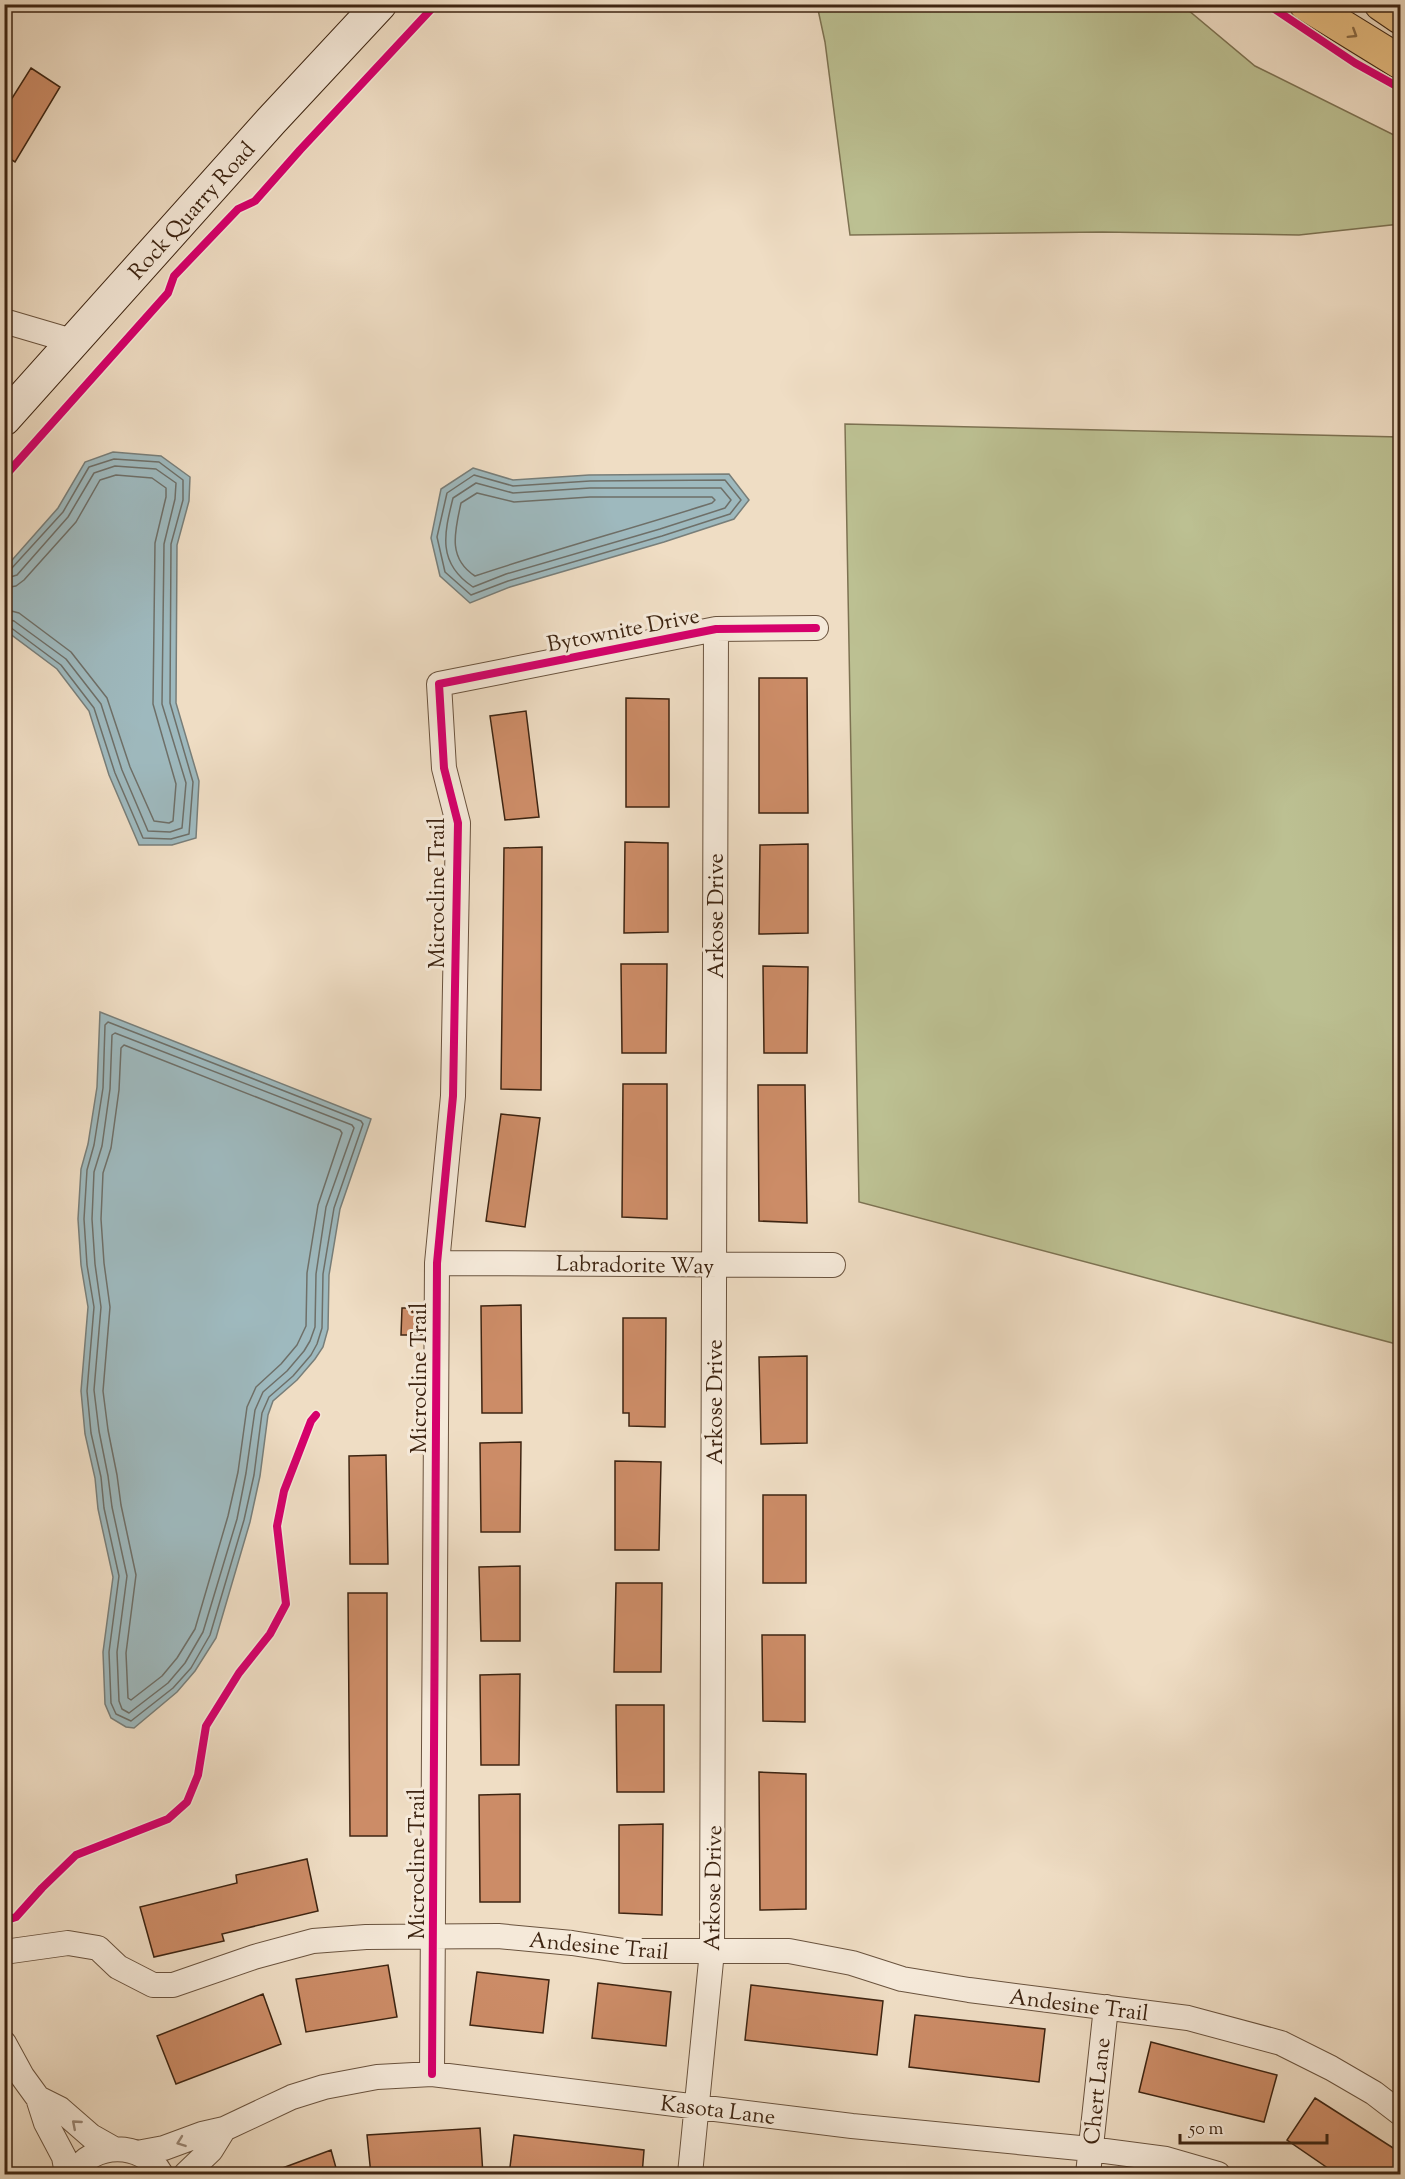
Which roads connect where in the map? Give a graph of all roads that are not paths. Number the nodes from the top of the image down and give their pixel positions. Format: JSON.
{"nodes":[{"id":1,"x":380,"y":4,"type":"edge"},
{"id":2,"x":1306,"y":4,"type":"edge"},
{"id":3,"x":1381,"y":4,"type":"edge"},
{"id":4,"x":1401,"y":16,"type":"edge"},
{"id":5,"x":1401,"y":62,"type":"edge"},
{"id":6,"x":4,"y":321,"type":"edge"},
{"id":7,"x":72,"y":341,"type":"junction"},
{"id":8,"x":4,"y":419,"type":"edge"},
{"id":9,"x":816,"y":628,"type":"dead end"},
{"id":10,"x":716,"y":629,"type":"junction"},
{"id":11,"x":439,"y":684,"type":"joint"},
{"id":12,"x":437,"y":1263,"type":"junction"},
{"id":13,"x":714,"y":1265,"type":"junction"},
{"id":14,"x":833,"y":1265,"type":"dead end"},
{"id":15,"x":434,"y":1936,"type":"junction"},
{"id":16,"x":712,"y":1951,"type":"junction"},
{"id":17,"x":4,"y":1952,"type":"edge"},
{"id":18,"x":1106,"y":2007,"type":"junction"},
{"id":19,"x":4,"y":2043,"type":"edge"},
{"id":20,"x":432,"y":2074,"type":"junction"},
{"id":21,"x":38,"y":2098,"type":"junction"},
{"id":22,"x":697,"y":2106,"type":"junction"},
{"id":23,"x":1401,"y":2113,"type":"edge"},
{"id":24,"x":224,"y":2129,"type":"junction"},
{"id":25,"x":1090,"y":2149,"type":"junction"},
{"id":26,"x":126,"y":2151,"type":"junction"},
{"id":27,"x":67,"y":2175,"type":"edge"},
{"id":28,"x":74,"y":2175,"type":"edge"},
{"id":29,"x":161,"y":2175,"type":"edge"},
{"id":30,"x":186,"y":2175,"type":"edge"},
{"id":31,"x":690,"y":2175,"type":"edge"},
{"id":32,"x":1088,"y":2175,"type":"edge"},
{"id":33,"x":1218,"y":2175,"type":"edge"}],
"edges":[{"from":1,"to":7,"type":"main road","name":"Rock Quarry Road"},
{"from":2,"to":5,"type":"main road","one_way":true},
{"from":3,"to":4,"type":"main road"},
{"from":6,"to":7,"type":"street"},
{"from":7,"to":8,"type":"main road","name":"Rock Quarry Road"},
{"from":9,"to":10,"type":"street","name":"Bytownite Drive"},
{"from":10,"to":11,"type":"street","name":"Bytownite Drive"},
{"from":10,"to":13,"type":"street","name":"Arkose Drive"},
{"from":11,"to":12,"type":"street","name":"Microcline Trail"},
{"from":12,"to":13,"type":"street","name":"Labradorite Way"},
{"from":12,"to":15,"type":"street","name":"Microcline Trail"},
{"from":13,"to":14,"type":"street","name":"Labradorite Way"},
{"from":13,"to":16,"type":"street","name":"Arkose Drive"},
{"from":15,"to":16,"type":"street","name":"Andesine Trail"},
{"from":15,"to":17,"type":"street","name":"Andesine Trail"},
{"from":15,"to":20,"type":"street","name":"Microcline Trail"},
{"from":16,"to":18,"type":"street","name":"Andesine Trail"},
{"from":16,"to":22,"type":"street","name":"Arkose Drive"},
{"from":18,"to":23,"type":"street","name":"Andesine Trail"},
{"from":18,"to":25,"type":"street","name":"Chert Lane"},
{"from":19,"to":21,"type":"street"},
{"from":20,"to":22,"type":"street","name":"Kasota Lane"},
{"from":20,"to":24,"type":"street","name":"Kasota Lane"},
{"from":26,"to":21,"type":"street","one_way":true},
{"from":21,"to":27,"type":"street"},
{"from":22,"to":25,"type":"street","name":"Kasota Lane"},
{"from":22,"to":31,"type":"street","name":"Arkose Drive"},
{"from":24,"to":26,"type":"street","name":"Kasota Lane","one_way":true},
{"from":24,"to":30,"type":"street"},
{"from":25,"to":32,"type":"street","name":"Chert Lane"},
{"from":25,"to":33,"type":"street","name":"Kasota Lane"},
{"from":26,"to":28,"type":"street","name":"Kasota Lane"},
{"from":26,"to":29,"type":"street"}]}
